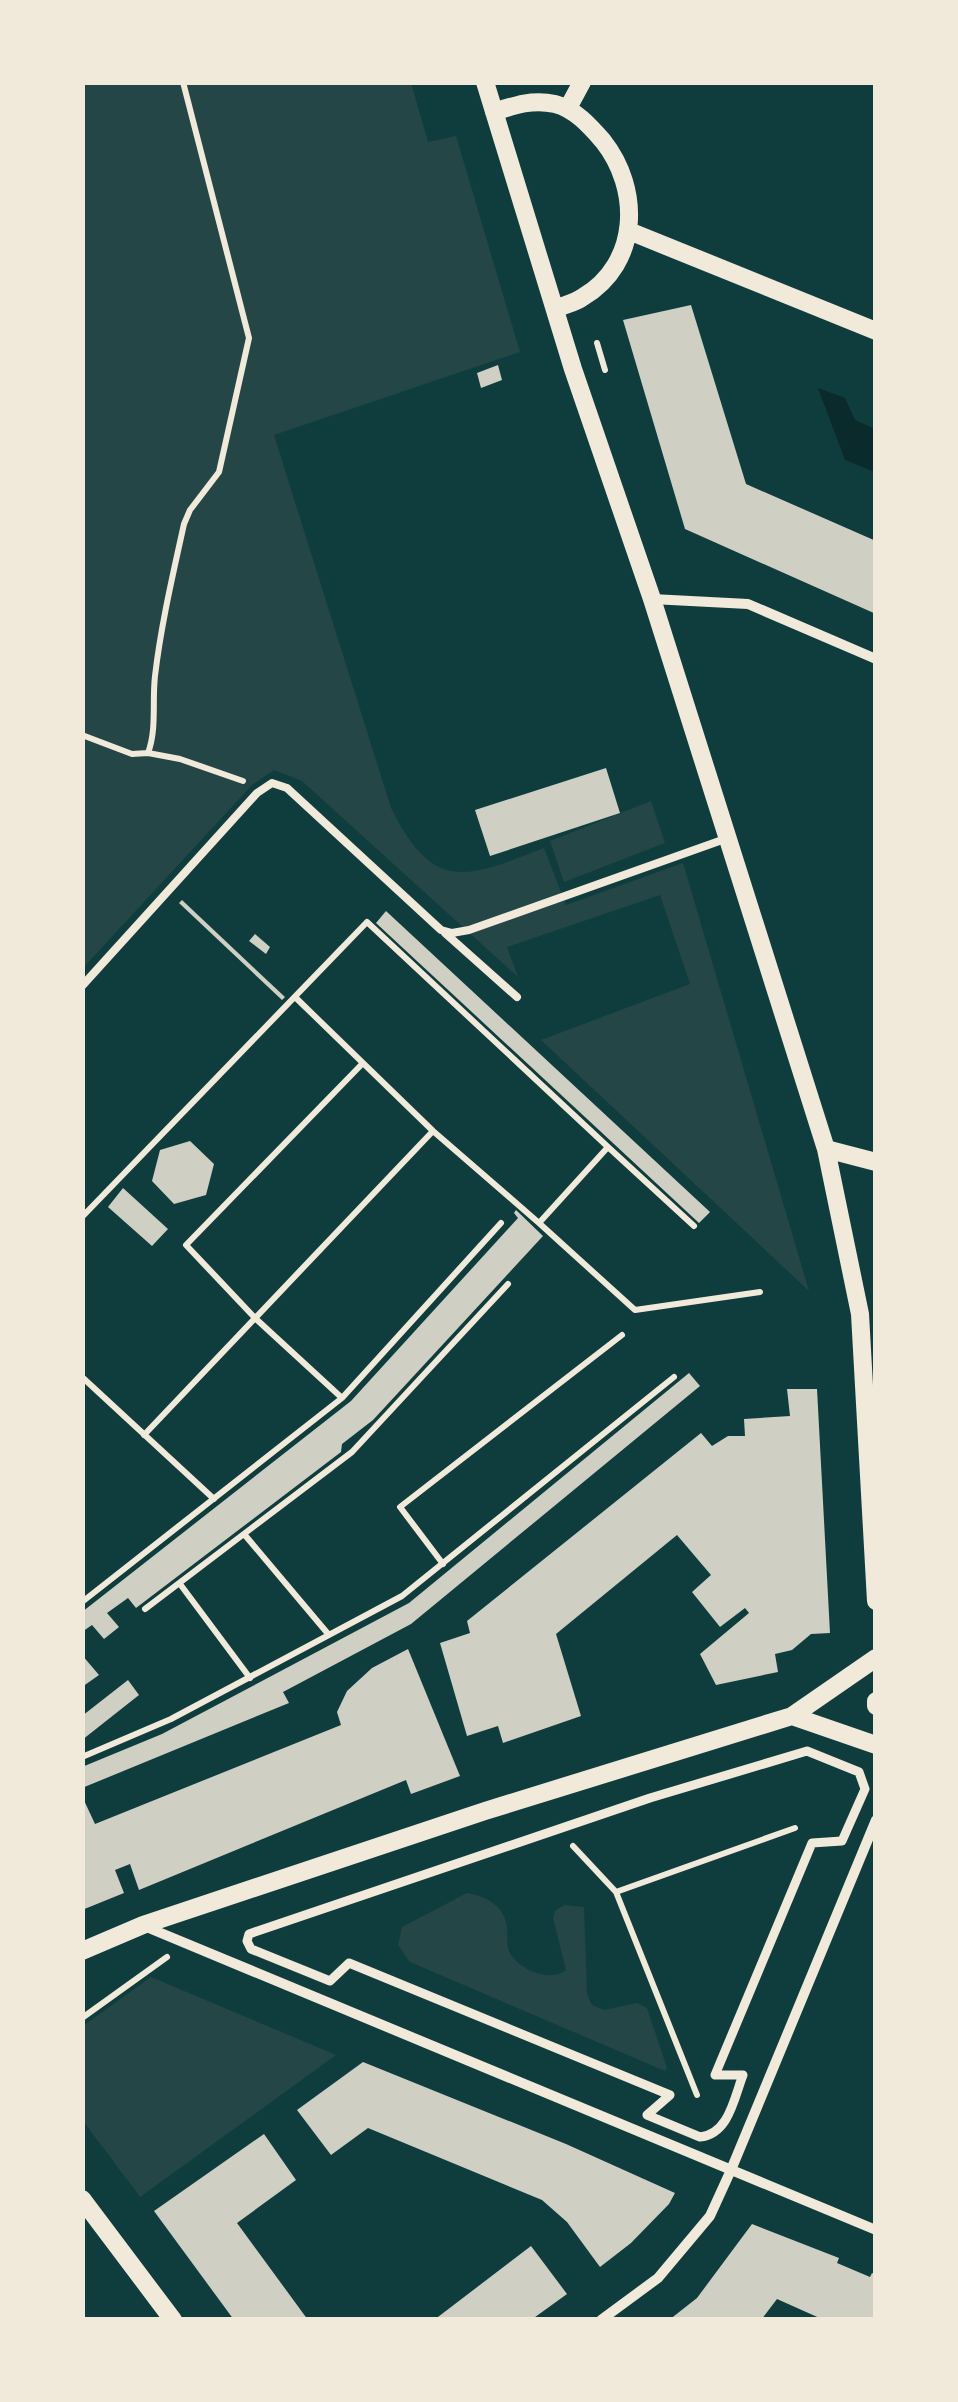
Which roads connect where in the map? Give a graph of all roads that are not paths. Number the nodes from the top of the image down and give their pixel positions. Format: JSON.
{"nodes":[{"id":1,"x":484,"y":82,"type":"edge"},
{"id":2,"x":582,"y":82,"type":"edge"},
{"id":3,"x":568,"y":108,"type":"junction"},
{"id":4,"x":494,"y":112,"type":"junction"},
{"id":5,"x":629,"y":231,"type":"junction"},
{"id":6,"x":554,"y":309,"type":"junction"},
{"id":7,"x":876,"y":331,"type":"edge"},
{"id":8,"x":652,"y":600,"type":"junction"},
{"id":9,"x":876,"y":659,"type":"edge"},
{"id":10,"x":726,"y":838,"type":"junction"},
{"id":11,"x":442,"y":930,"type":"junction"},
{"id":12,"x":82,"y":986,"type":"edge"},
{"id":13,"x":516,"y":997,"type":"dead end"},
{"id":14,"x":826,"y":1149,"type":"junction"},
{"id":15,"x":876,"y":1162,"type":"edge"},
{"id":16,"x":876,"y":1600,"type":"edge"},
{"id":17,"x":876,"y":1658,"type":"edge"},
{"id":18,"x":792,"y":1716,"type":"junction"},
{"id":19,"x":876,"y":1745,"type":"edge"},
{"id":20,"x":876,"y":1820,"type":"edge"},
{"id":21,"x":143,"y":1926,"type":"junction"},
{"id":22,"x":82,"y":1951,"type":"edge"},
{"id":23,"x":679,"y":2128,"type":"joint"},
{"id":24,"x":732,"y":2170,"type":"junction"},
{"id":25,"x":82,"y":2199,"type":"edge"},
{"id":26,"x":876,"y":2230,"type":"edge"},
{"id":27,"x":173,"y":2320,"type":"edge"},
{"id":28,"x":601,"y":2320,"type":"edge"}],
"edges":[{"from":1,"to":4,"type":"street"},
{"from":2,"to":3,"type":"street"},
{"from":3,"to":4,"type":"street"},
{"from":3,"to":5,"type":"street"},
{"from":4,"to":6,"type":"street"},
{"from":5,"to":6,"type":"street"},
{"from":5,"to":7,"type":"street"},
{"from":6,"to":8,"type":"street"},
{"from":8,"to":9,"type":"street"},
{"from":8,"to":10,"type":"street"},
{"from":10,"to":11,"type":"lane"},
{"from":10,"to":14,"type":"street"},
{"from":11,"to":12,"type":"lane"},
{"from":11,"to":13,"type":"lane"},
{"from":14,"to":15,"type":"street"},
{"from":14,"to":16,"type":"street"},
{"from":17,"to":18,"type":"street"},
{"from":18,"to":19,"type":"street"},
{"from":18,"to":21,"type":"street"},
{"from":20,"to":24,"type":"street"},
{"from":21,"to":22,"type":"street"},
{"from":21,"to":24,"type":"street"},
{"from":23,"to":23,"type":"street"},
{"from":24,"to":26,"type":"street"},
{"from":24,"to":28,"type":"street"},
{"from":25,"to":27,"type":"street"}]}
